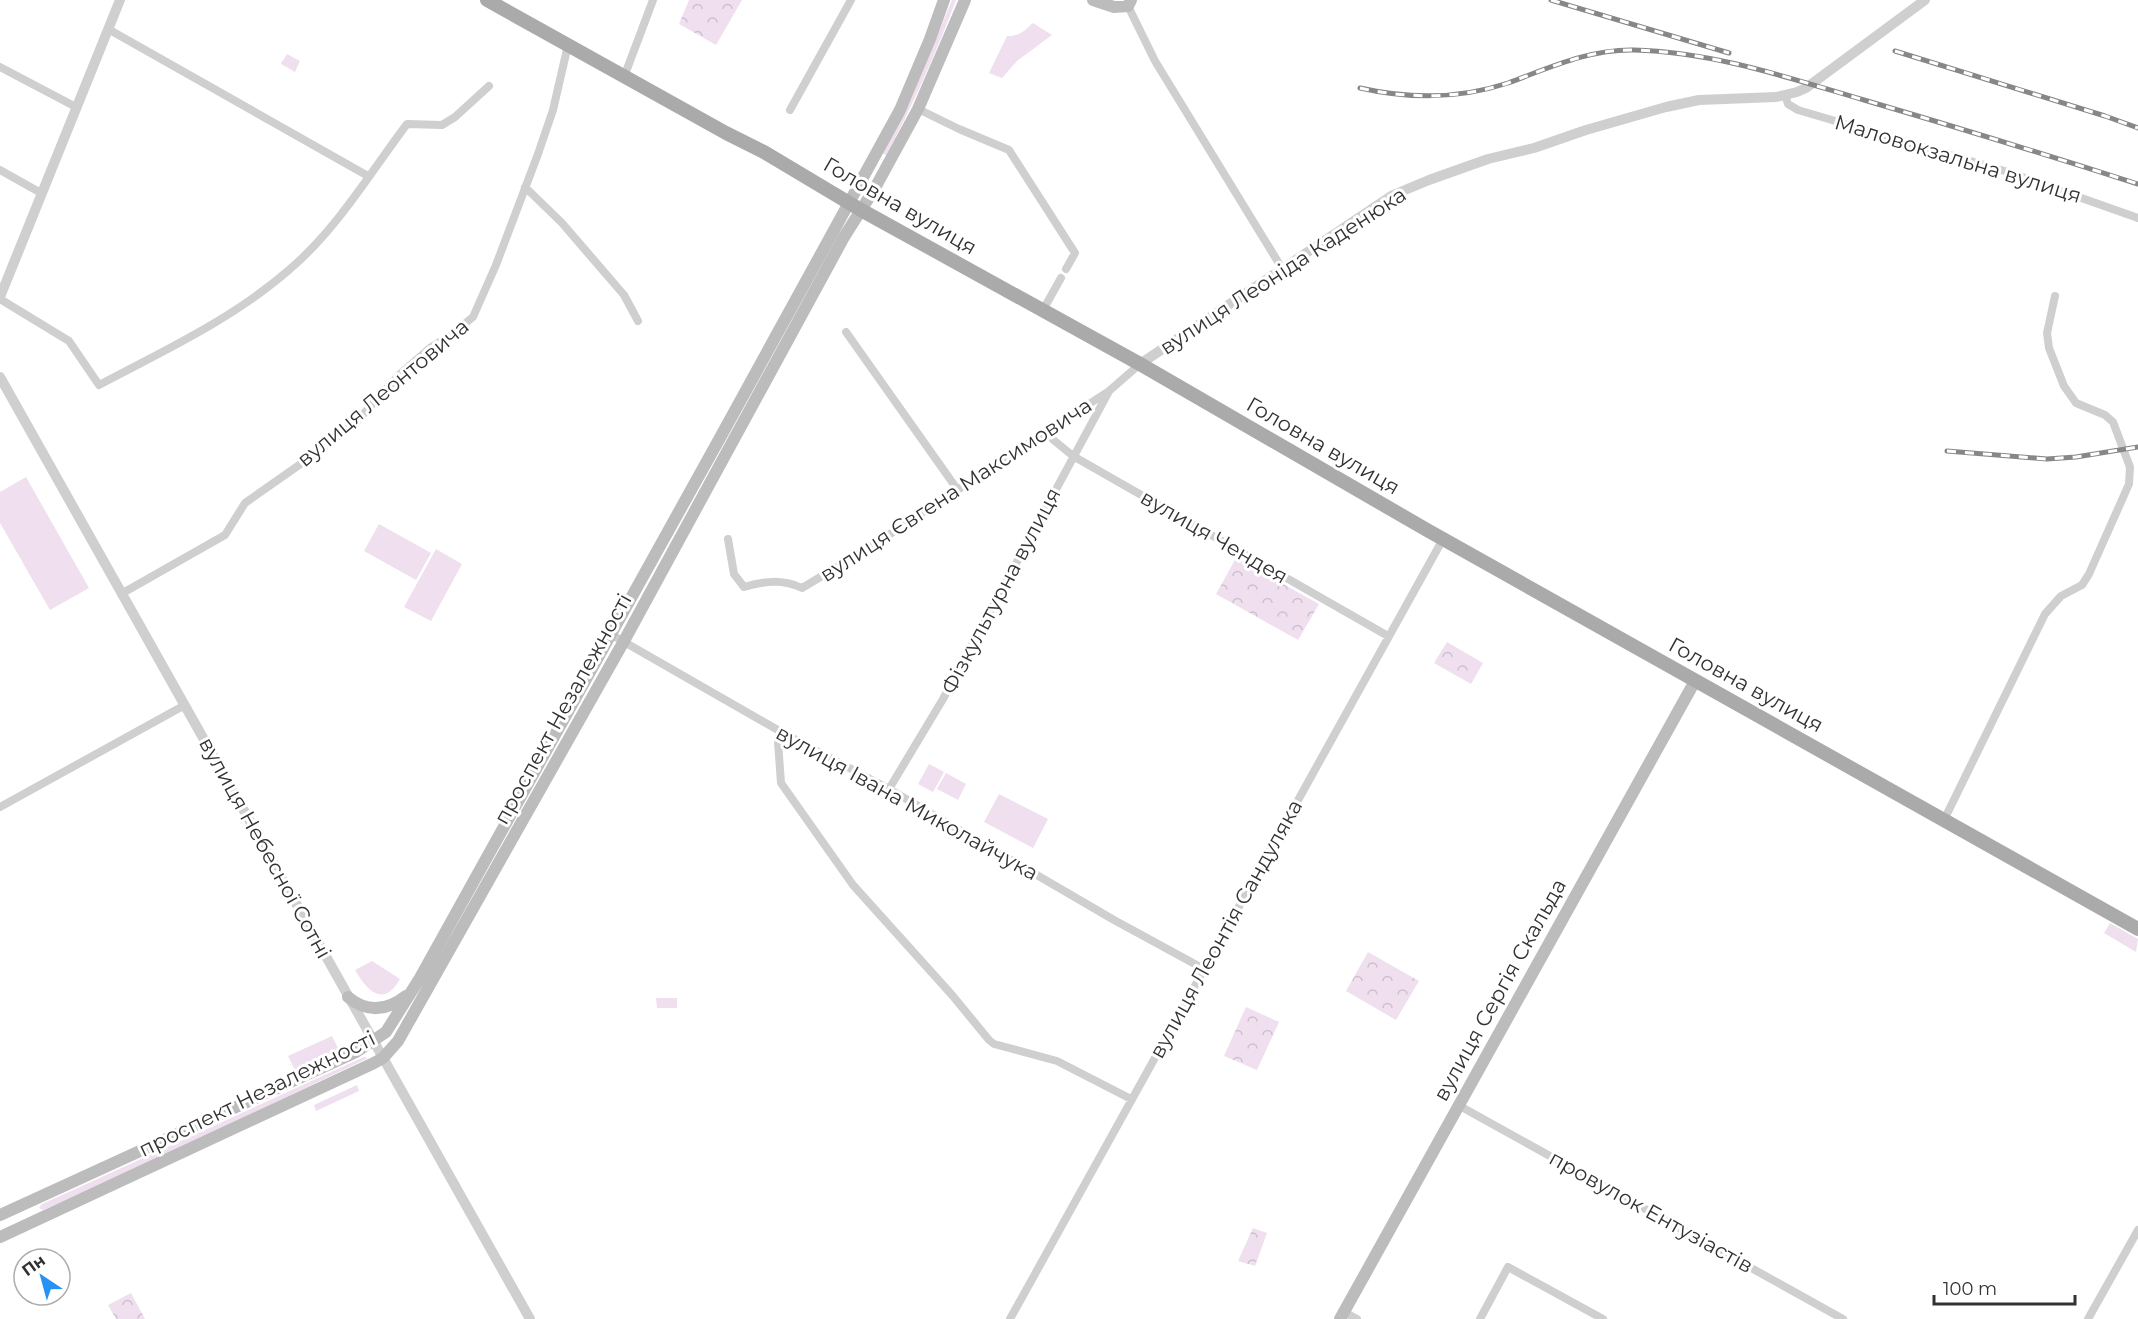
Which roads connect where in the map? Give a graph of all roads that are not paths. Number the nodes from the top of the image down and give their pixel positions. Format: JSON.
{"nodes":[{"id":1,"x":120,"y":0,"type":"edge"},
{"id":2,"x":487,"y":0,"type":"edge"},
{"id":3,"x":653,"y":0,"type":"edge"},
{"id":4,"x":851,"y":0,"type":"edge"},
{"id":5,"x":944,"y":0,"type":"edge"},
{"id":6,"x":964,"y":0,"type":"edge"},
{"id":7,"x":1094,"y":0,"type":"edge"},
{"id":8,"x":1924,"y":0,"type":"edge"},
{"id":9,"x":1130,"y":3,"type":"edge"},
{"id":10,"x":108,"y":29,"type":"junction"},
{"id":11,"x":568,"y":45,"type":"junction"},
{"id":12,"x":0,"y":67,"type":"edge"},
{"id":13,"x":624,"y":77,"type":"junction"},
{"id":14,"x":489,"y":86,"type":"dead end"},
{"id":15,"x":1785,"y":95,"type":"junction"},
{"id":16,"x":76,"y":107,"type":"junction"},
{"id":17,"x":918,"y":109,"type":"junction"},
{"id":18,"x":790,"y":110,"type":"dead end"},
{"id":19,"x":0,"y":170,"type":"edge"},
{"id":20,"x":368,"y":176,"type":"junction"},
{"id":21,"x":525,"y":187,"type":"junction"},
{"id":22,"x":41,"y":193,"type":"junction"},
{"id":23,"x":848,"y":203,"type":"junction"},
{"id":24,"x":861,"y":210,"type":"junction"},
{"id":25,"x":2138,"y":218,"type":"edge"},
{"id":26,"x":1066,"y":269,"type":"dead end"},
{"id":27,"x":1282,"y":270,"type":"junction"},
{"id":28,"x":1061,"y":278,"type":"dead end"},
{"id":29,"x":1,"y":292,"type":"edge"},
{"id":30,"x":2055,"y":296,"type":"dead end"},
{"id":31,"x":1043,"y":310,"type":"junction"},
{"id":32,"x":638,"y":321,"type":"dead end"},
{"id":33,"x":846,"y":332,"type":"dead end"},
{"id":34,"x":1140,"y":364,"type":"junction"},
{"id":35,"x":0,"y":376,"type":"edge"},
{"id":36,"x":1109,"y":391,"type":"junction"},
{"id":37,"x":1045,"y":432,"type":"junction"},
{"id":38,"x":1073,"y":456,"type":"junction"},
{"id":39,"x":957,"y":489,"type":"junction"},
{"id":40,"x":728,"y":539,"type":"dead end"},
{"id":41,"x":1443,"y":539,"type":"junction"},
{"id":42,"x":121,"y":594,"type":"junction"},
{"id":43,"x":612,"y":635,"type":"junction"},
{"id":44,"x":1388,"y":636,"type":"junction"},
{"id":45,"x":624,"y":641,"type":"junction"},
{"id":46,"x":1695,"y":681,"type":"junction"},
{"id":47,"x":185,"y":705,"type":"junction"},
{"id":48,"x":783,"y":733,"type":"junction"},
{"id":49,"x":888,"y":789,"type":"junction"},
{"id":50,"x":0,"y":807,"type":"edge"},
{"id":51,"x":1944,"y":820,"type":"junction"},
{"id":52,"x":2138,"y":929,"type":"edge"},
{"id":53,"x":1204,"y":969,"type":"junction"},
{"id":54,"x":414,"y":989,"type":"junction"},
{"id":55,"x":348,"y":997,"type":"junction"},
{"id":56,"x":373,"y":1041,"type":"junction"},
{"id":57,"x":383,"y":1058,"type":"junction"},
{"id":58,"x":1131,"y":1099,"type":"junction"},
{"id":59,"x":1458,"y":1105,"type":"junction"},
{"id":60,"x":0,"y":1215,"type":"edge"},
{"id":61,"x":2138,"y":1230,"type":"edge"},
{"id":62,"x":0,"y":1236,"type":"edge"},
{"id":63,"x":1342,"y":1315,"type":"edge"},
{"id":64,"x":530,"y":1319,"type":"edge"},
{"id":65,"x":1010,"y":1319,"type":"edge"},
{"id":66,"x":1358,"y":1319,"type":"edge"},
{"id":67,"x":1480,"y":1319,"type":"edge"},
{"id":68,"x":1602,"y":1319,"type":"edge"},
{"id":69,"x":1844,"y":1319,"type":"edge"},
{"id":70,"x":2088,"y":1319,"type":"edge"}],
"edges":[{"from":1,"to":10,"type":"street"},
{"from":2,"to":11,"type":"main road","name":"Головна вулиця"},
{"from":3,"to":13,"type":"street"},
{"from":4,"to":18,"type":"street"},
{"from":5,"to":23,"type":"main road","name":"проспект Незалежності"},
{"from":6,"to":17,"type":"main road","name":"проспект Незалежності"},
{"from":7,"to":9,"type":"main road"},
{"from":8,"to":15,"type":"street","name":"вулиця Леоніда Каденюка"},
{"from":9,"to":27,"type":"street"},
{"from":10,"to":16,"type":"street"},
{"from":10,"to":20,"type":"street"},
{"from":11,"to":13,"type":"main road","name":"Головна вулиця"},
{"from":11,"to":21,"type":"street","name":"вулиця Леонтовича"},
{"from":12,"to":16,"type":"street"},
{"from":13,"to":23,"type":"main road","name":"Головна вулиця"},
{"from":14,"to":20,"type":"street"},
{"from":15,"to":25,"type":"street","name":"Маловокзальна вулиця"},
{"from":15,"to":27,"type":"street","name":"вулиця Леоніда Каденюка"},
{"from":16,"to":22,"type":"street"},
{"from":17,"to":24,"type":"main road","name":"проспект Незалежності"},
{"from":17,"to":26,"type":"street"},
{"from":19,"to":22,"type":"street"},
{"from":20,"to":29,"type":"street"},
{"from":21,"to":32,"type":"street"},
{"from":21,"to":42,"type":"street","name":"вулиця Леонтовича"},
{"from":22,"to":29,"type":"street"},
{"from":23,"to":24,"type":"main road","name":"Головна вулиця"},
{"from":23,"to":43,"type":"main road","name":"проспект Незалежності"},
{"from":24,"to":31,"type":"main road","name":"Головна вулиця"},
{"from":24,"to":45,"type":"main road","name":"проспект Незалежності"},
{"from":27,"to":34,"type":"street","name":"вулиця Леоніда Каденюка"},
{"from":28,"to":31,"type":"street"},
{"from":30,"to":51,"type":"street"},
{"from":31,"to":34,"type":"main road","name":"Головна вулиця"},
{"from":33,"to":39,"type":"street"},
{"from":34,"to":36,"type":"street","name":"вулиця Євгена Максимовича"},
{"from":34,"to":41,"type":"main road","name":"Головна вулиця"},
{"from":35,"to":42,"type":"street","name":"вулиця Небесної Сотні"},
{"from":36,"to":37,"type":"street","name":"вулиця Євгена Максимовича"},
{"from":36,"to":38,"type":"street","name":"Фізкультурна вулиця"},
{"from":37,"to":38,"type":"street","name":"вулиця Чендея"},
{"from":37,"to":39,"type":"street","name":"вулиця Євгена Максимовича"},
{"from":38,"to":44,"type":"street","name":"вулиця Чендея"},
{"from":38,"to":49,"type":"street","name":"Фізкультурна вулиця"},
{"from":39,"to":40,"type":"street","name":"вулиця Євгена Максимовича"},
{"from":41,"to":44,"type":"street","name":"вулиця Леонтія Сандуляка"},
{"from":41,"to":46,"type":"main road","name":"Головна вулиця"},
{"from":42,"to":47,"type":"street","name":"вулиця Небесної Сотні"},
{"from":43,"to":45,"type":"street","name":"вулиця Івана Миколайчука"},
{"from":43,"to":54,"type":"main road","name":"проспект Незалежності"},
{"from":44,"to":53,"type":"street","name":"вулиця Леонтія Сандуляка"},
{"from":45,"to":48,"type":"street","name":"вулиця Івана Миколайчука"},
{"from":45,"to":57,"type":"main road","name":"проспект Незалежності"},
{"from":46,"to":51,"type":"main road","name":"Головна вулиця"},
{"from":46,"to":59,"type":"main road","name":"вулиця Сергія Скальда"},
{"from":47,"to":50,"type":"street"},
{"from":47,"to":55,"type":"street","name":"вулиця Небесної Сотні"},
{"from":48,"to":49,"type":"street","name":"вулиця Івана Миколайчука"},
{"from":48,"to":58,"type":"street"},
{"from":49,"to":53,"type":"street","name":"вулиця Івана Миколайчука"},
{"from":51,"to":52,"type":"main road","name":"Головна вулиця"},
{"from":53,"to":58,"type":"street","name":"вулиця Леонтія Сандуляка"},
{"from":54,"to":55,"type":"main road"},
{"from":54,"to":56,"type":"main road","name":"проспект Незалежності"},
{"from":55,"to":56,"type":"street","name":"вулиця Небесної Сотні"},
{"from":56,"to":57,"type":"street","name":"вулиця Небесної Сотні"},
{"from":56,"to":60,"type":"main road","name":"проспект Незалежності"},
{"from":57,"to":62,"type":"main road","name":"проспект Незалежності"},
{"from":57,"to":64,"type":"street","name":"вулиця Небесної Сотні"},
{"from":58,"to":65,"type":"street","name":"вулиця Леонтія Сандуляка"},
{"from":59,"to":63,"type":"main road","name":"вулиця Сергія Скальда"},
{"from":59,"to":69,"type":"street","name":"провулок Ентузіастів"},
{"from":61,"to":70,"type":"street"},
{"from":63,"to":66,"type":"street"},
{"from":67,"to":68,"type":"street"}]}
